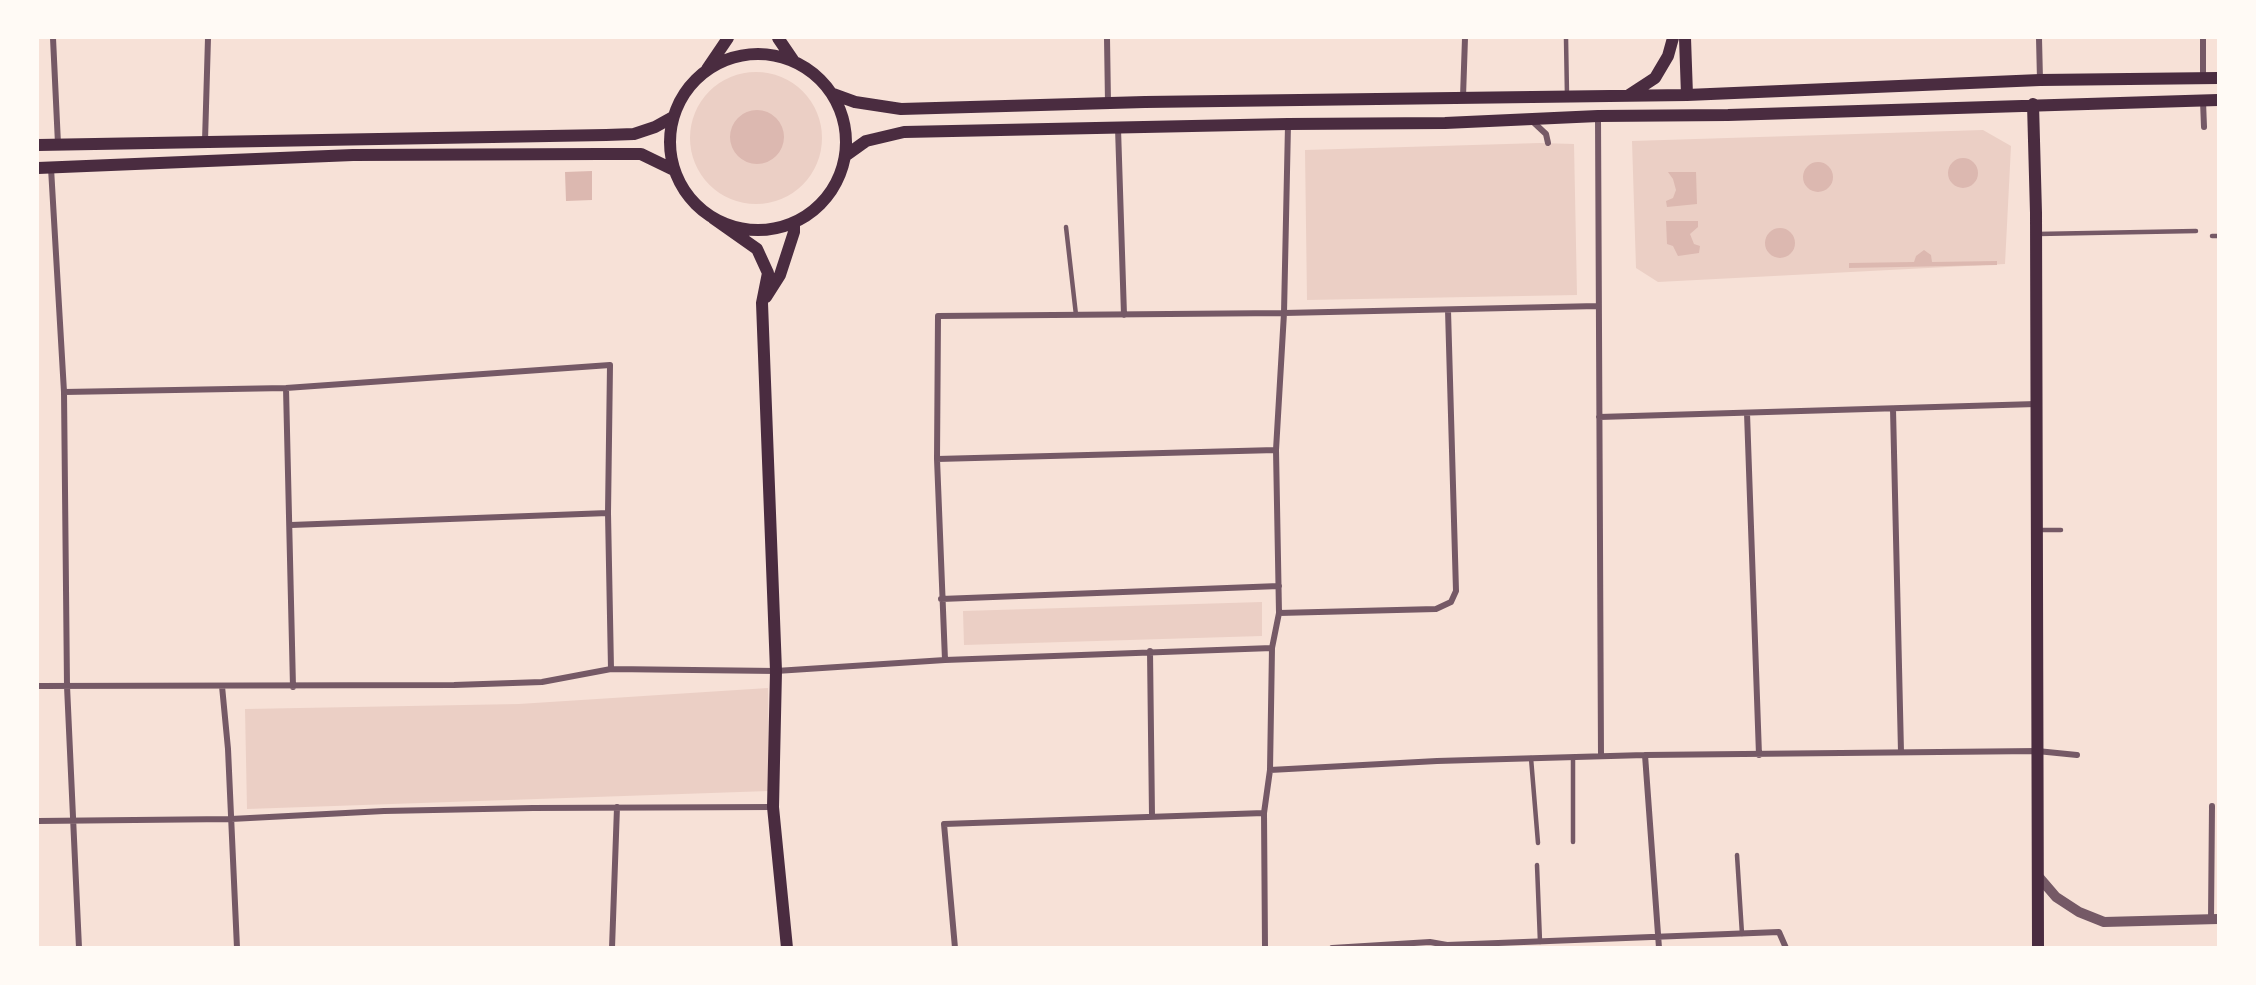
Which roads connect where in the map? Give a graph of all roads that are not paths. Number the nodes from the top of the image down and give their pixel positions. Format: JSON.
{"nodes":[{"id":1,"x":53,"y":38,"type":"edge"},
{"id":2,"x":208,"y":38,"type":"edge"},
{"id":3,"x":728,"y":38,"type":"edge"},
{"id":4,"x":778,"y":38,"type":"edge"},
{"id":5,"x":1107,"y":38,"type":"edge"},
{"id":6,"x":1465,"y":38,"type":"edge"},
{"id":7,"x":1566,"y":38,"type":"edge"},
{"id":8,"x":1673,"y":38,"type":"edge"},
{"id":9,"x":1685,"y":38,"type":"edge"},
{"id":10,"x":2039,"y":38,"type":"edge"},
{"id":11,"x":2203,"y":38,"type":"edge"},
{"id":12,"x":793,"y":60,"type":"junction"},
{"id":13,"x":706,"y":70,"type":"junction"},
{"id":14,"x":2203,"y":78,"type":"junction"},
{"id":15,"x":2218,"y":78,"type":"edge"},
{"id":16,"x":2040,"y":80,"type":"junction"},
{"id":17,"x":833,"y":94,"type":"junction"},
{"id":18,"x":1629,"y":95,"type":"junction"},
{"id":19,"x":1687,"y":95,"type":"junction"},
{"id":20,"x":1567,"y":96,"type":"junction"},
{"id":21,"x":1463,"y":97,"type":"junction"},
{"id":22,"x":2203,"y":100,"type":"junction"},
{"id":23,"x":2218,"y":100,"type":"edge"},
{"id":24,"x":1108,"y":102,"type":"junction"},
{"id":25,"x":2033,"y":104,"type":"junction"},
{"id":26,"x":1598,"y":116,"type":"junction"},
{"id":27,"x":673,"y":117,"type":"junction"},
{"id":28,"x":1530,"y":119,"type":"junction"},
{"id":29,"x":1288,"y":124,"type":"junction"},
{"id":30,"x":2204,"y":127,"type":"dead end"},
{"id":31,"x":1118,"y":128,"type":"junction"},
{"id":32,"x":205,"y":141,"type":"junction"},
{"id":33,"x":1548,"y":143,"type":"dead end"},
{"id":34,"x":58,"y":144,"type":"junction"},
{"id":35,"x":38,"y":145,"type":"edge"},
{"id":36,"x":845,"y":156,"type":"junction"},
{"id":37,"x":38,"y":168,"type":"edge"},
{"id":38,"x":51,"y":168,"type":"junction"},
{"id":39,"x":674,"y":170,"type":"junction"},
{"id":40,"x":713,"y":218,"type":"junction"},
{"id":41,"x":794,"y":223,"type":"junction"},
{"id":42,"x":1066,"y":227,"type":"dead end"},
{"id":43,"x":2196,"y":231,"type":"dead end"},
{"id":44,"x":2036,"y":234,"type":"junction"},
{"id":45,"x":2211,"y":236,"type":"dead end"},
{"id":46,"x":2218,"y":236,"type":"edge"},
{"id":47,"x":762,"y":303,"type":"junction"},
{"id":48,"x":1598,"y":306,"type":"junction"},
{"id":49,"x":1448,"y":310,"type":"junction"},
{"id":50,"x":1284,"y":313,"type":"junction"},
{"id":51,"x":1076,"y":315,"type":"junction"},
{"id":52,"x":1124,"y":315,"type":"junction"},
{"id":53,"x":286,"y":388,"type":"junction"},
{"id":54,"x":64,"y":392,"type":"junction"},
{"id":55,"x":2036,"y":404,"type":"junction"},
{"id":56,"x":1893,"y":409,"type":"junction"},
{"id":57,"x":1747,"y":413,"type":"junction"},
{"id":58,"x":1599,"y":417,"type":"junction"},
{"id":59,"x":1276,"y":450,"type":"junction"},
{"id":60,"x":937,"y":459,"type":"junction"},
{"id":61,"x":608,"y":513,"type":"junction"},
{"id":62,"x":291,"y":525,"type":"junction"},
{"id":63,"x":2036,"y":530,"type":"junction"},
{"id":64,"x":2061,"y":530,"type":"dead end"},
{"id":65,"x":1279,"y":586,"type":"junction"},
{"id":66,"x":941,"y":599,"type":"junction"},
{"id":67,"x":1279,"y":613,"type":"junction"},
{"id":68,"x":1272,"y":648,"type":"junction"},
{"id":69,"x":1150,"y":651,"type":"junction"},
{"id":70,"x":945,"y":660,"type":"junction"},
{"id":71,"x":611,"y":669,"type":"junction"},
{"id":72,"x":776,"y":671,"type":"junction"},
{"id":73,"x":38,"y":686,"type":"edge"},
{"id":74,"x":67,"y":686,"type":"junction"},
{"id":75,"x":222,"y":686,"type":"junction"},
{"id":76,"x":293,"y":687,"type":"junction"},
{"id":77,"x":2037,"y":751,"type":"junction"},
{"id":78,"x":1901,"y":752,"type":"junction"},
{"id":79,"x":1759,"y":754,"type":"junction"},
{"id":80,"x":1645,"y":755,"type":"junction"},
{"id":81,"x":2077,"y":755,"type":"dead end"},
{"id":82,"x":1601,"y":756,"type":"junction"},
{"id":83,"x":1574,"y":757,"type":"junction"},
{"id":84,"x":1531,"y":758,"type":"junction"},
{"id":85,"x":1270,"y":770,"type":"junction"},
{"id":86,"x":2212,"y":806,"type":"dead end"},
{"id":87,"x":617,"y":807,"type":"junction"},
{"id":88,"x":773,"y":807,"type":"junction"},
{"id":89,"x":1264,"y":813,"type":"junction"},
{"id":90,"x":1152,"y":816,"type":"junction"},
{"id":91,"x":231,"y":819,"type":"junction"},
{"id":92,"x":38,"y":821,"type":"edge"},
{"id":93,"x":74,"y":822,"type":"junction"},
{"id":94,"x":1573,"y":842,"type":"dead end"},
{"id":95,"x":1538,"y":843,"type":"dead end"},
{"id":96,"x":1737,"y":855,"type":"dead end"},
{"id":97,"x":1538,"y":865,"type":"dead end"},
{"id":98,"x":2038,"y":876,"type":"junction"},
{"id":99,"x":2215,"y":919,"type":"edge"},
{"id":100,"x":1742,"y":934,"type":"junction"},
{"id":101,"x":1659,"y":937,"type":"junction"},
{"id":102,"x":1540,"y":942,"type":"junction"},
{"id":103,"x":1447,"y":946,"type":"edge"},
{"id":104,"x":79,"y":948,"type":"edge"},
{"id":105,"x":237,"y":948,"type":"edge"},
{"id":106,"x":612,"y":948,"type":"edge"},
{"id":107,"x":787,"y":948,"type":"edge"},
{"id":108,"x":955,"y":948,"type":"edge"},
{"id":109,"x":1265,"y":948,"type":"edge"},
{"id":110,"x":1332,"y":948,"type":"edge"},
{"id":111,"x":1659,"y":948,"type":"edge"},
{"id":112,"x":1786,"y":948,"type":"edge"},
{"id":113,"x":2038,"y":948,"type":"edge"}],
"edges":[{"from":1,"to":34,"type":"street"},
{"from":2,"to":32,"type":"street"},
{"from":3,"to":13,"type":"main road"},
{"from":4,"to":12,"type":"main road"},
{"from":5,"to":24,"type":"street"},
{"from":6,"to":21,"type":"street"},
{"from":7,"to":20,"type":"lane"},
{"from":8,"to":18,"type":"main road"},
{"from":9,"to":19,"type":"main road"},
{"from":10,"to":16,"type":"street"},
{"from":11,"to":14,"type":"street"},
{"from":12,"to":13,"type":"main road"},
{"from":12,"to":17,"type":"main road"},
{"from":13,"to":27,"type":"main road"},
{"from":14,"to":15,"type":"main road"},
{"from":14,"to":16,"type":"main road"},
{"from":16,"to":19,"type":"main road"},
{"from":17,"to":24,"type":"main road"},
{"from":17,"to":36,"type":"main road"},
{"from":18,"to":19,"type":"main road"},
{"from":18,"to":20,"type":"main road"},
{"from":20,"to":21,"type":"main road"},
{"from":21,"to":24,"type":"main road"},
{"from":22,"to":23,"type":"main road"},
{"from":22,"to":25,"type":"main road"},
{"from":22,"to":30,"type":"street"},
{"from":25,"to":26,"type":"main road"},
{"from":25,"to":44,"type":"main road"},
{"from":26,"to":28,"type":"main road"},
{"from":26,"to":48,"type":"street"},
{"from":27,"to":32,"type":"main road"},
{"from":27,"to":39,"type":"main road"},
{"from":28,"to":29,"type":"main road"},
{"from":28,"to":33,"type":"street"},
{"from":29,"to":31,"type":"main road"},
{"from":29,"to":50,"type":"street"},
{"from":31,"to":36,"type":"main road"},
{"from":31,"to":52,"type":"street"},
{"from":32,"to":34,"type":"main road"},
{"from":34,"to":35,"type":"main road"},
{"from":36,"to":41,"type":"main road"},
{"from":37,"to":38,"type":"main road"},
{"from":38,"to":39,"type":"main road"},
{"from":38,"to":54,"type":"street"},
{"from":39,"to":40,"type":"main road"},
{"from":40,"to":41,"type":"main road"},
{"from":40,"to":47,"type":"main road"},
{"from":41,"to":47,"type":"main road"},
{"from":42,"to":51,"type":"lane"},
{"from":43,"to":44,"type":"lane"},
{"from":44,"to":55,"type":"main road"},
{"from":45,"to":46,"type":"lane"},
{"from":47,"to":72,"type":"main road"},
{"from":48,"to":49,"type":"street"},
{"from":48,"to":58,"type":"street"},
{"from":49,"to":50,"type":"street"},
{"from":49,"to":67,"type":"street"},
{"from":50,"to":52,"type":"street"},
{"from":50,"to":59,"type":"street"},
{"from":51,"to":52,"type":"street"},
{"from":51,"to":60,"type":"street"},
{"from":53,"to":54,"type":"street"},
{"from":53,"to":61,"type":"street"},
{"from":53,"to":62,"type":"street"},
{"from":54,"to":74,"type":"street"},
{"from":55,"to":56,"type":"street"},
{"from":55,"to":63,"type":"main road"},
{"from":56,"to":57,"type":"street"},
{"from":56,"to":78,"type":"street"},
{"from":57,"to":58,"type":"street"},
{"from":57,"to":79,"type":"street"},
{"from":58,"to":82,"type":"street"},
{"from":59,"to":60,"type":"street"},
{"from":59,"to":65,"type":"street"},
{"from":60,"to":66,"type":"street"},
{"from":61,"to":62,"type":"street"},
{"from":61,"to":71,"type":"street"},
{"from":62,"to":76,"type":"street"},
{"from":63,"to":64,"type":"lane"},
{"from":63,"to":77,"type":"main road"},
{"from":65,"to":66,"type":"street"},
{"from":65,"to":67,"type":"street"},
{"from":66,"to":70,"type":"street"},
{"from":67,"to":68,"type":"street"},
{"from":68,"to":69,"type":"street"},
{"from":68,"to":85,"type":"street"},
{"from":69,"to":70,"type":"street"},
{"from":69,"to":90,"type":"street"},
{"from":70,"to":72,"type":"street"},
{"from":71,"to":72,"type":"street"},
{"from":71,"to":76,"type":"street"},
{"from":72,"to":88,"type":"main road"},
{"from":73,"to":74,"type":"street"},
{"from":74,"to":75,"type":"street"},
{"from":74,"to":93,"type":"street"},
{"from":75,"to":76,"type":"street"},
{"from":75,"to":91,"type":"street"},
{"from":77,"to":78,"type":"street"},
{"from":77,"to":81,"type":"street"},
{"from":77,"to":98,"type":"main road"},
{"from":78,"to":79,"type":"street"},
{"from":79,"to":80,"type":"street"},
{"from":80,"to":82,"type":"street"},
{"from":80,"to":101,"type":"street"},
{"from":82,"to":83,"type":"street"},
{"from":83,"to":84,"type":"street"},
{"from":83,"to":94,"type":"lane"},
{"from":84,"to":85,"type":"street"},
{"from":84,"to":95,"type":"lane"},
{"from":85,"to":89,"type":"street"},
{"from":86,"to":99,"type":"street"},
{"from":87,"to":88,"type":"street"},
{"from":87,"to":91,"type":"street"},
{"from":87,"to":106,"type":"street"},
{"from":88,"to":107,"type":"main road"},
{"from":89,"to":90,"type":"street"},
{"from":89,"to":109,"type":"street"},
{"from":90,"to":108,"type":"street"},
{"from":91,"to":93,"type":"street"},
{"from":91,"to":105,"type":"street"},
{"from":92,"to":93,"type":"street"},
{"from":93,"to":104,"type":"street"},
{"from":96,"to":100,"type":"lane"},
{"from":97,"to":102,"type":"lane"},
{"from":98,"to":99,"type":"street"},
{"from":98,"to":113,"type":"main road"},
{"from":100,"to":101,"type":"street"},
{"from":100,"to":112,"type":"street"},
{"from":101,"to":102,"type":"street"},
{"from":101,"to":111,"type":"street"},
{"from":102,"to":103,"type":"street"},
{"from":103,"to":110,"type":"street"}]}
